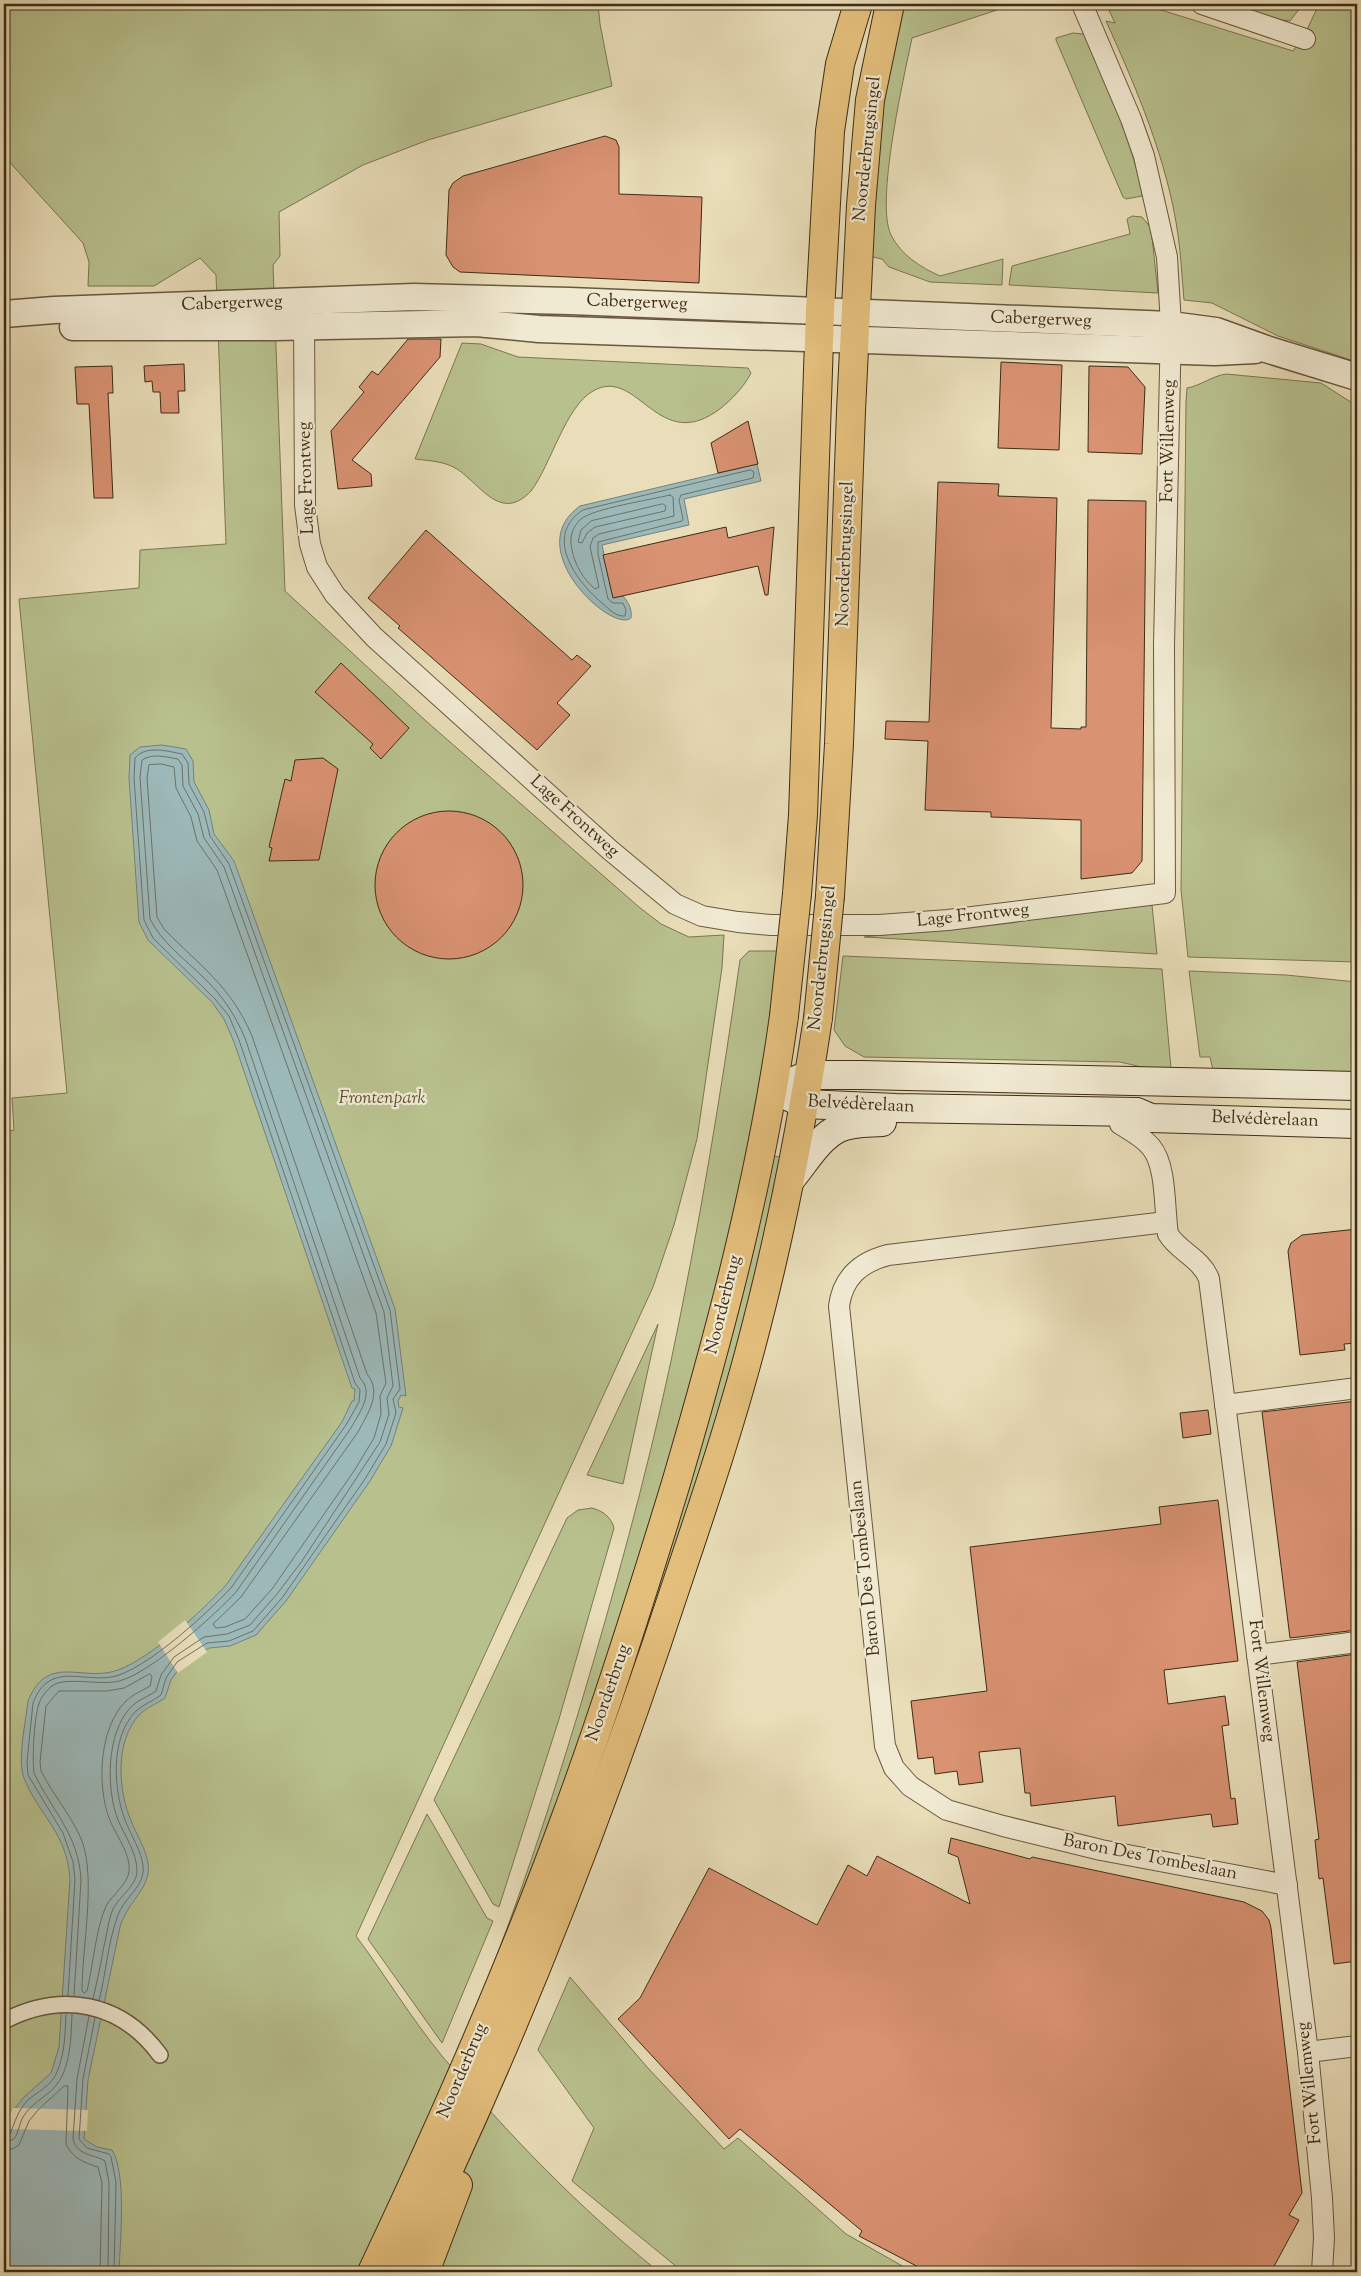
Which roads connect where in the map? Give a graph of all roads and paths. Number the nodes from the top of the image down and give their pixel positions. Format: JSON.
{"nodes":[{"id":1,"x":858,"y":4,"type":"edge"},
{"id":2,"x":890,"y":4,"type":"edge"},
{"id":3,"x":1082,"y":4,"type":"edge"},
{"id":4,"x":1202,"y":4,"type":"edge"},
{"id":5,"x":1305,"y":40,"type":"dead end"},
{"id":6,"x":820,"y":311,"type":"junction"},
{"id":7,"x":856,"y":312,"type":"junction"},
{"id":8,"x":304,"y":313,"type":"junction"},
{"id":9,"x":4,"y":314,"type":"edge"},
{"id":10,"x":217,"y":315,"type":"junction"},
{"id":11,"x":1171,"y":325,"type":"junction"},
{"id":12,"x":4,"y":332,"type":"edge"},
{"id":13,"x":819,"y":339,"type":"junction"},
{"id":14,"x":855,"y":340,"type":"junction"},
{"id":15,"x":1266,"y":349,"type":"junction"},
{"id":16,"x":1171,"y":350,"type":"junction"},
{"id":17,"x":1357,"y":377,"type":"edge"},
{"id":18,"x":1165,"y":893,"type":"joint"},
{"id":19,"x":809,"y":1075,"type":"junction"},
{"id":20,"x":1357,"y":1086,"type":"edge"},
{"id":21,"x":773,"y":1089,"type":"junction"},
{"id":22,"x":804,"y":1104,"type":"junction"},
{"id":23,"x":1151,"y":1118,"type":"junction"},
{"id":24,"x":1120,"y":1124,"type":"junction"},
{"id":25,"x":1357,"y":1124,"type":"edge"},
{"id":26,"x":790,"y":1180,"type":"junction"},
{"id":27,"x":1166,"y":1222,"type":"junction"},
{"id":28,"x":1357,"y":1388,"type":"edge"},
{"id":29,"x":1225,"y":1405,"type":"junction"},
{"id":30,"x":1357,"y":1642,"type":"edge"},
{"id":31,"x":1257,"y":1655,"type":"junction"},
{"id":32,"x":1287,"y":1885,"type":"junction"},
{"id":33,"x":4,"y":2020,"type":"edge"},
{"id":34,"x":1357,"y":2046,"type":"edge"},
{"id":35,"x":1308,"y":2052,"type":"junction"},
{"id":36,"x":160,"y":2055,"type":"dead end"},
{"id":37,"x":473,"y":2120,"type":"junction"},
{"id":38,"x":372,"y":2272,"type":"edge"},
{"id":39,"x":400,"y":2272,"type":"edge"},
{"id":40,"x":425,"y":2272,"type":"edge"},
{"id":41,"x":1322,"y":2272,"type":"edge"}],
"edges":[{"from":1,"to":6,"type":"main road","name":"Noorderbrugsingel"},
{"from":2,"to":7,"type":"main road","name":"Noorderbrugsingel"},
{"from":3,"to":11,"type":"street","name":"Fort Willemweg"},
{"from":4,"to":5,"type":"street"},
{"from":6,"to":7,"type":"street","name":"Cabergerweg"},
{"from":6,"to":8,"type":"street","name":"Cabergerweg"},
{"from":6,"to":13,"type":"main road","name":"Noorderbrugsingel"},
{"from":7,"to":11,"type":"street","name":"Cabergerweg"},
{"from":7,"to":14,"type":"main road","name":"Noorderbrugsingel"},
{"from":8,"to":10,"type":"street","name":"Cabergerweg"},
{"from":8,"to":13,"type":"street","name":"Cabergerweg"},
{"from":8,"to":18,"type":"street","name":"Lage Frontweg"},
{"from":9,"to":10,"type":"street","name":"Cabergerweg"},
{"from":10,"to":12,"type":"street","name":"Cabergerweg"},
{"from":11,"to":15,"type":"street","name":"Cabergerweg"},
{"from":11,"to":16,"type":"street","name":"Fort Willemweg"},
{"from":13,"to":14,"type":"street","name":"Cabergerweg"},
{"from":13,"to":21,"type":"main road","name":"Noorderbrugsingel","bridge":true},
{"from":14,"to":16,"type":"street","name":"Cabergerweg"},
{"from":14,"to":19,"type":"main road","name":"Noorderbrugsingel","bridge":true},
{"from":15,"to":16,"type":"street","name":"Cabergerweg"},
{"from":15,"to":17,"type":"street","name":"Cabergerweg"},
{"from":16,"to":18,"type":"street","name":"Fort Willemweg"},
{"from":19,"to":20,"type":"main road","name":"Belvédèrelaan"},
{"from":19,"to":21,"type":"main road","name":"Belvédèrelaan"},
{"from":19,"to":22,"type":"main road","name":"Noorderbrugsingel"},
{"from":21,"to":22,"type":"main road","name":"Belvédèrelaan"},
{"from":21,"to":38,"type":"main road","name":"Noorderbrug"},
{"from":22,"to":23,"type":"main road","name":"Belvédèrelaan"},
{"from":22,"to":26,"type":"main road","name":"Noorderbrug"},
{"from":23,"to":24,"type":"main road"},
{"from":23,"to":25,"type":"main road","name":"Belvédèrelaan"},
{"from":24,"to":26,"type":"main road"},
{"from":24,"to":27,"type":"street","name":"Fort Willemweg"},
{"from":26,"to":37,"type":"main road","name":"Noorderbrug"},
{"from":27,"to":29,"type":"street","name":"Fort Willemweg"},
{"from":27,"to":32,"type":"street","name":"Baron Des Tombeslaan"},
{"from":28,"to":29,"type":"street"},
{"from":29,"to":31,"type":"street","name":"Fort Willemweg"},
{"from":30,"to":31,"type":"street"},
{"from":31,"to":32,"type":"street","name":"Fort Willemweg"},
{"from":32,"to":35,"type":"street","name":"Fort Willemweg"},
{"from":33,"to":36,"type":"street"},
{"from":34,"to":35,"type":"street"},
{"from":35,"to":41,"type":"street","name":"Fort Willemweg"},
{"from":37,"to":39,"type":"main road","name":"Noorderbrug"},
{"from":37,"to":40,"type":"main road"}]}
